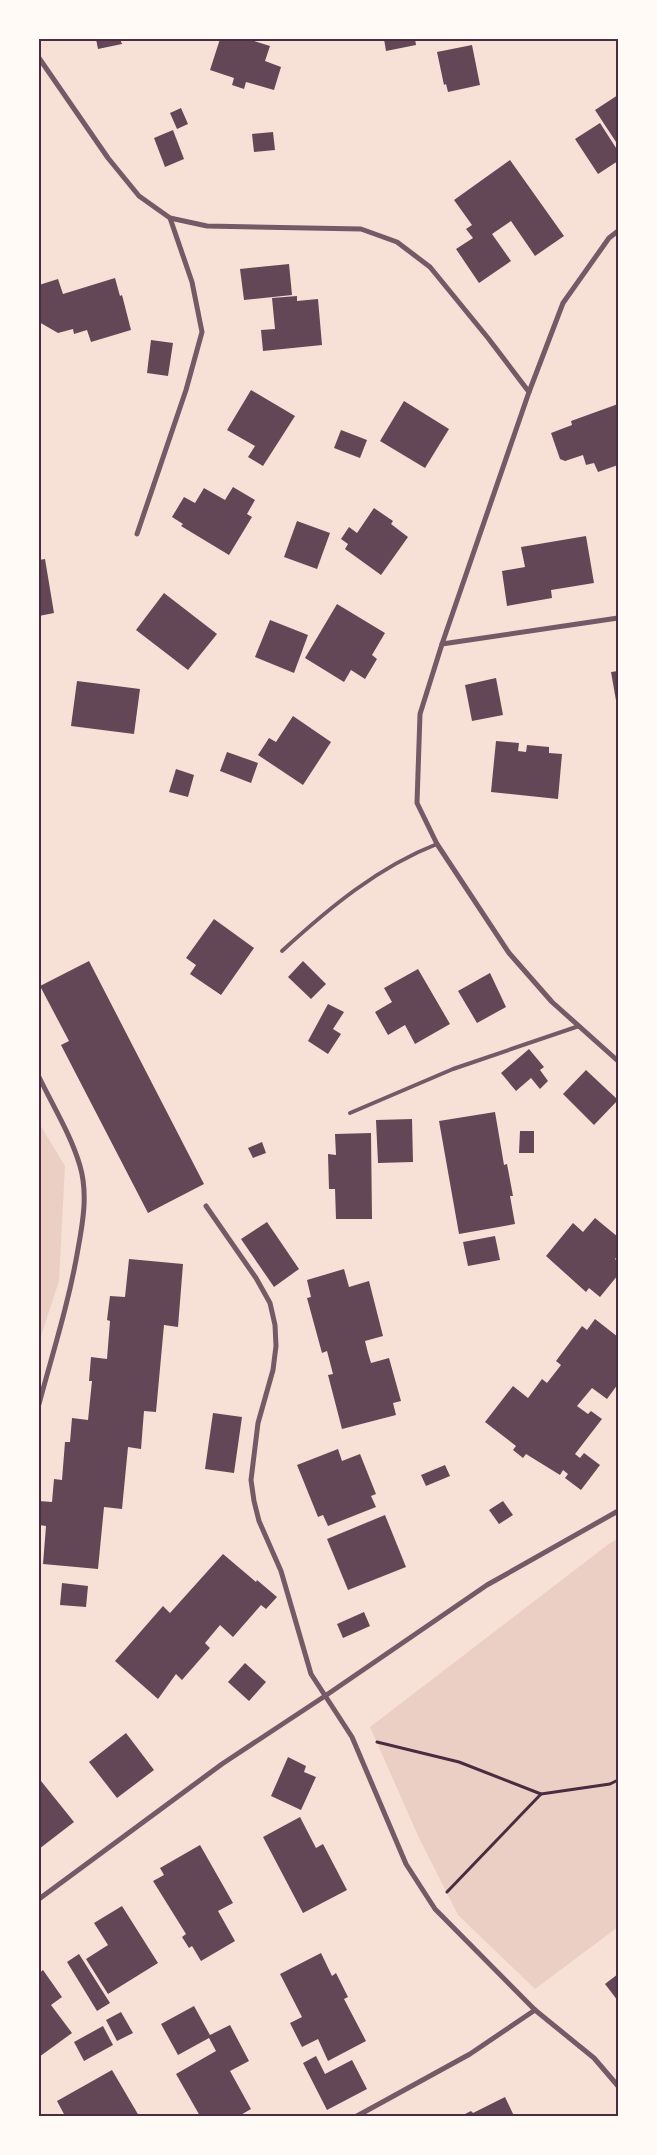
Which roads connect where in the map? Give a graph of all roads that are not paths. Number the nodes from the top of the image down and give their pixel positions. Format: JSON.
{"nodes":[{"id":1,"x":39,"y":58,"type":"edge"},
{"id":2,"x":170,"y":218,"type":"junction"},
{"id":3,"x":618,"y":231,"type":"edge"},
{"id":4,"x":528,"y":392,"type":"junction"},
{"id":5,"x":137,"y":534,"type":"dead end"},
{"id":6,"x":618,"y":618,"type":"edge"},
{"id":7,"x":442,"y":644,"type":"junction"},
{"id":8,"x":437,"y":844,"type":"junction"},
{"id":9,"x":282,"y":951,"type":"dead end"},
{"id":10,"x":579,"y":1026,"type":"junction"},
{"id":11,"x":618,"y":1061,"type":"edge"},
{"id":12,"x":39,"y":1077,"type":"edge"},
{"id":13,"x":350,"y":1113,"type":"dead end"},
{"id":14,"x":206,"y":1206,"type":"dead end"},
{"id":15,"x":39,"y":1404,"type":"edge"},
{"id":16,"x":618,"y":1511,"type":"edge"},
{"id":17,"x":325,"y":1696,"type":"junction"},
{"id":18,"x":39,"y":1899,"type":"edge"},
{"id":19,"x":535,"y":2010,"type":"junction"},
{"id":20,"x":618,"y":2086,"type":"edge"},
{"id":21,"x":357,"y":2116,"type":"edge"}],
"edges":[{"from":1,"to":2,"type":"street"},
{"from":2,"to":4,"type":"street"},
{"from":2,"to":5,"type":"street"},
{"from":3,"to":4,"type":"street"},
{"from":4,"to":7,"type":"street"},
{"from":6,"to":7,"type":"street"},
{"from":7,"to":8,"type":"street"},
{"from":8,"to":9,"type":"lane"},
{"from":8,"to":10,"type":"street"},
{"from":10,"to":11,"type":"street"},
{"from":10,"to":13,"type":"lane"},
{"from":12,"to":15,"type":"street"},
{"from":14,"to":17,"type":"street"},
{"from":16,"to":17,"type":"street"},
{"from":17,"to":18,"type":"street"},
{"from":17,"to":19,"type":"street"},
{"from":19,"to":20,"type":"street"},
{"from":19,"to":21,"type":"street"}]}
